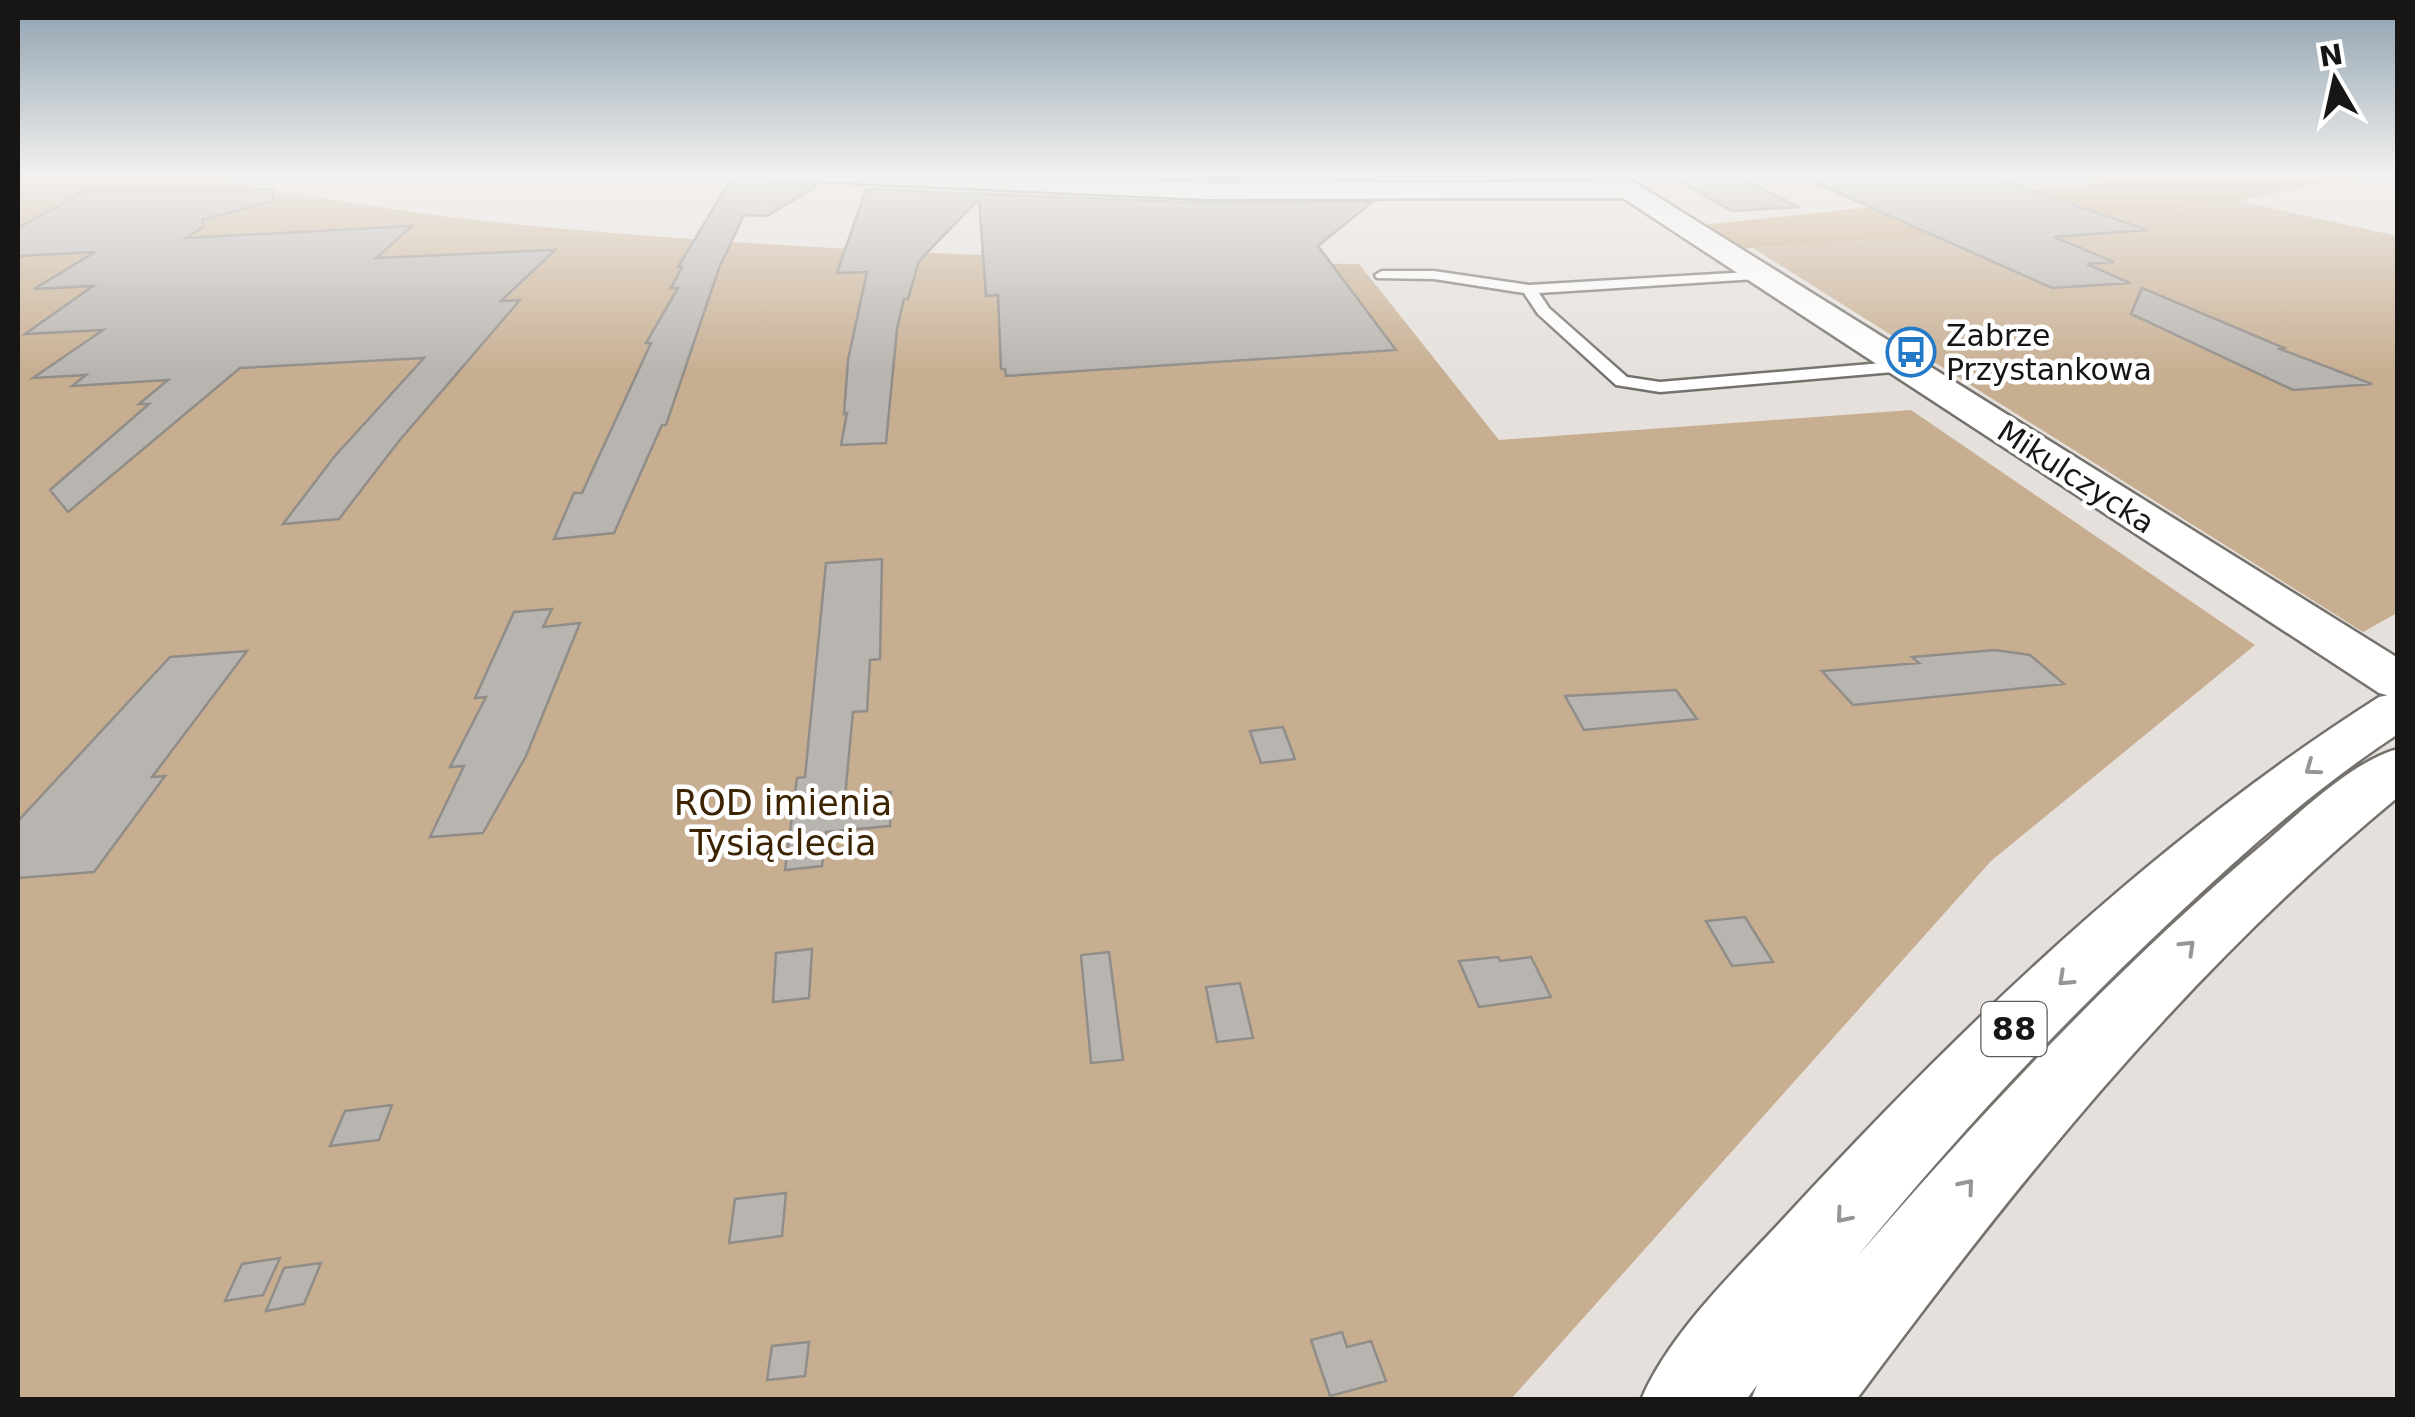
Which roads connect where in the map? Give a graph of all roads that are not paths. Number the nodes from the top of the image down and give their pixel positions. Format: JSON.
{"nodes":[{"id":1,"x":1710,"y":240,"type":"edge"},
{"id":2,"x":1382,"y":275,"type":"dead end"},
{"id":3,"x":1766,"y":275,"type":"junction"},
{"id":4,"x":1529,"y":289,"type":"junction"},
{"id":5,"x":1905,"y":366,"type":"junction"},
{"id":6,"x":2396,"y":718,"type":"edge"},
{"id":7,"x":1688,"y":1400,"type":"edge"},
{"id":8,"x":1798,"y":1400,"type":"edge"}],
"edges":[{"from":1,"to":3,"type":"street","name":"Mikulczycka"},
{"from":2,"to":4,"type":"lane"},
{"from":3,"to":4,"type":"lane"},
{"from":3,"to":5,"type":"street","name":"Mikulczycka"},
{"from":4,"to":5,"type":"lane"},
{"from":5,"to":6,"type":"street","name":"Mikulczycka"},
{"from":6,"to":7,"type":"street","number":"88","one_way":true},
{"from":8,"to":6,"type":"street","number":"88","one_way":true}]}
